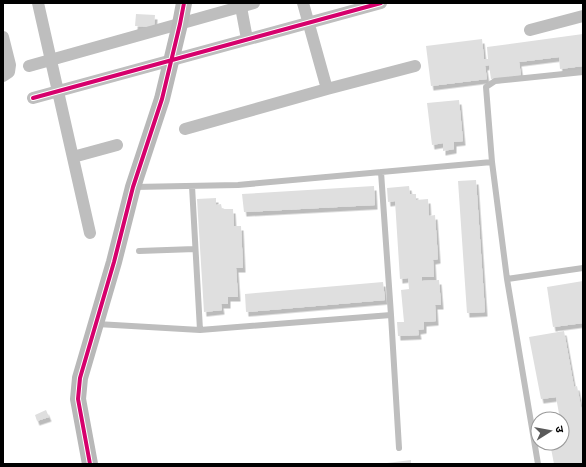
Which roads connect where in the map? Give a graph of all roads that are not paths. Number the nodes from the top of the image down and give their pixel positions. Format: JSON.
{"nodes":[{"id":1,"x":38,"y":3,"type":"edge"},
{"id":2,"x":184,"y":3,"type":"edge"},
{"id":3,"x":254,"y":3,"type":"edge"},
{"id":4,"x":303,"y":3,"type":"edge"},
{"id":5,"x":381,"y":3,"type":"edge"},
{"id":6,"x":241,"y":7,"type":"junction"},
{"id":7,"x":583,"y":16,"type":"edge"},
{"id":8,"x":308,"y":23,"type":"junction"},
{"id":9,"x":180,"y":24,"type":"junction"},
{"id":10,"x":530,"y":30,"type":"dead end"},
{"id":11,"x":3,"y":37,"type":"edge"},
{"id":12,"x":247,"y":39,"type":"junction"},
{"id":13,"x":51,"y":59,"type":"junction"},
{"id":14,"x":172,"y":59,"type":"junction"},
{"id":15,"x":29,"y":66,"type":"dead end"},
{"id":16,"x":415,"y":66,"type":"dead end"},
{"id":17,"x":583,"y":72,"type":"edge"},
{"id":18,"x":3,"y":76,"type":"edge"},
{"id":19,"x":327,"y":89,"type":"junction"},
{"id":20,"x":58,"y":91,"type":"junction"},
{"id":21,"x":34,"y":98,"type":"dead end"},
{"id":22,"x":185,"y":129,"type":"dead end"},
{"id":23,"x":117,"y":145,"type":"dead end"},
{"id":24,"x":73,"y":157,"type":"junction"},
{"id":25,"x":492,"y":162,"type":"junction"},
{"id":26,"x":381,"y":172,"type":"junction"},
{"id":27,"x":192,"y":186,"type":"junction"},
{"id":28,"x":132,"y":187,"type":"junction"},
{"id":29,"x":90,"y":233,"type":"dead end"},
{"id":30,"x":195,"y":249,"type":"junction"},
{"id":31,"x":139,"y":251,"type":"dead end"},
{"id":32,"x":583,"y":268,"type":"edge"},
{"id":33,"x":507,"y":279,"type":"junction"},
{"id":34,"x":391,"y":314,"type":"junction"},
{"id":35,"x":97,"y":324,"type":"junction"},
{"id":36,"x":200,"y":330,"type":"junction"},
{"id":37,"x":399,"y":448,"type":"dead end"},
{"id":38,"x":90,"y":464,"type":"edge"},
{"id":39,"x":538,"y":464,"type":"edge"}],
"edges":[{"from":1,"to":13,"type":"street"},
{"from":2,"to":9,"type":"street"},
{"from":3,"to":6,"type":"street"},
{"from":4,"to":8,"type":"street"},
{"from":5,"to":8,"type":"street"},
{"from":6,"to":9,"type":"street"},
{"from":6,"to":12,"type":"street"},
{"from":7,"to":10,"type":"street"},
{"from":8,"to":12,"type":"street"},
{"from":8,"to":19,"type":"street"},
{"from":9,"to":13,"type":"street"},
{"from":9,"to":14,"type":"street"},
{"from":11,"to":18,"type":"street"},
{"from":12,"to":14,"type":"street"},
{"from":13,"to":15,"type":"street"},
{"from":13,"to":20,"type":"street"},
{"from":14,"to":20,"type":"street"},
{"from":14,"to":28,"type":"street"},
{"from":16,"to":19,"type":"street"},
{"from":17,"to":25,"type":"lane"},
{"from":19,"to":22,"type":"street"},
{"from":20,"to":21,"type":"street"},
{"from":20,"to":24,"type":"street"},
{"from":23,"to":24,"type":"street"},
{"from":24,"to":29,"type":"street"},
{"from":25,"to":26,"type":"lane"},
{"from":25,"to":33,"type":"lane"},
{"from":26,"to":27,"type":"lane"},
{"from":26,"to":34,"type":"lane"},
{"from":27,"to":28,"type":"lane"},
{"from":27,"to":30,"type":"lane"},
{"from":28,"to":35,"type":"street"},
{"from":30,"to":31,"type":"lane"},
{"from":30,"to":36,"type":"lane"},
{"from":32,"to":33,"type":"lane"},
{"from":33,"to":39,"type":"lane"},
{"from":34,"to":36,"type":"lane"},
{"from":34,"to":37,"type":"lane"},
{"from":35,"to":36,"type":"lane"},
{"from":35,"to":38,"type":"street"}]}
